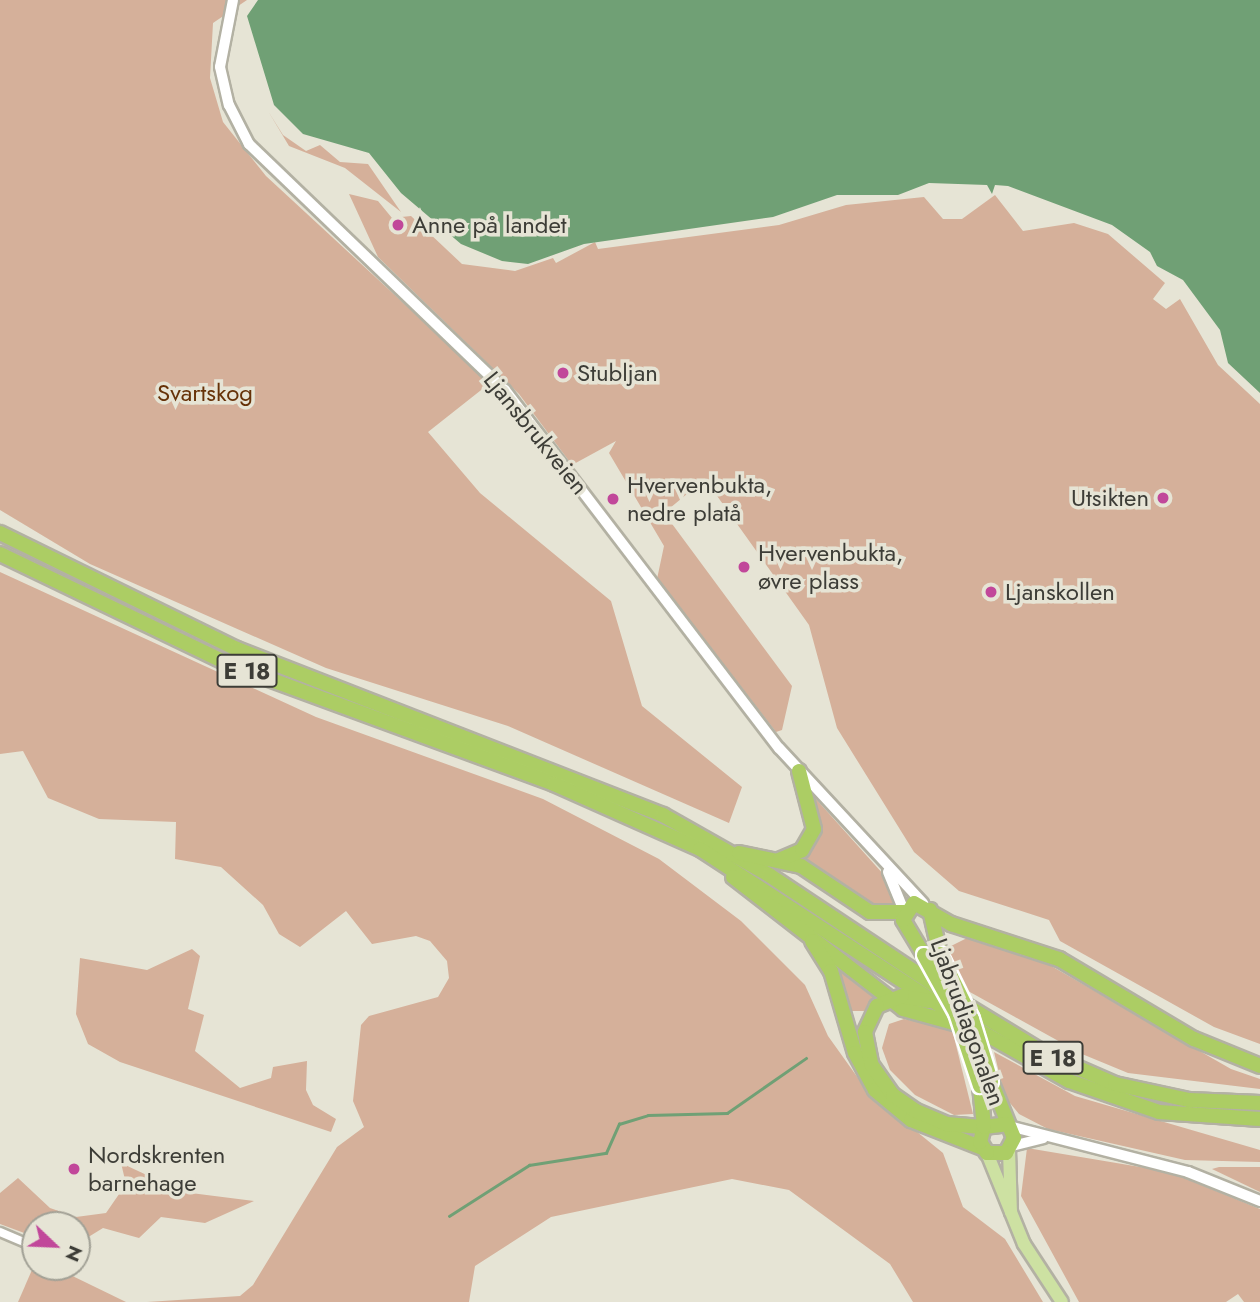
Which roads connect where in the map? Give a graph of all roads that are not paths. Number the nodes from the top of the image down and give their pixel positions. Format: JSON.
{"nodes":[{"id":1,"x":233,"y":0,"type":"edge"},
{"id":2,"x":0,"y":533,"type":"edge"},
{"id":3,"x":0,"y":554,"type":"edge"},
{"id":4,"x":799,"y":771,"type":"junction"},
{"id":5,"x":677,"y":839,"type":"junction"},
{"id":6,"x":731,"y":852,"type":"junction"},
{"id":7,"x":779,"y":860,"type":"junction"},
{"id":8,"x":886,"y":869,"type":"junction"},
{"id":9,"x":928,"y":911,"type":"junction"},
{"id":10,"x":905,"y":916,"type":"junction"},
{"id":11,"x":802,"y":929,"type":"junction"},
{"id":12,"x":891,"y":998,"type":"junction"},
{"id":13,"x":938,"y":1003,"type":"junction"},
{"id":14,"x":973,"y":1027,"type":"junction"},
{"id":15,"x":1260,"y":1066,"type":"edge"},
{"id":16,"x":985,"y":1084,"type":"junction"},
{"id":17,"x":1260,"y":1103,"type":"edge"},
{"id":18,"x":1260,"y":1119,"type":"edge"},
{"id":19,"x":1008,"y":1125,"type":"junction"},
{"id":20,"x":984,"y":1127,"type":"junction"},
{"id":21,"x":1043,"y":1138,"type":"junction"},
{"id":22,"x":1010,"y":1148,"type":"junction"},
{"id":23,"x":984,"y":1150,"type":"junction"},
{"id":24,"x":1260,"y":1201,"type":"edge"},
{"id":25,"x":1012,"y":1216,"type":"junction"},
{"id":26,"x":0,"y":1231,"type":"edge"},
{"id":27,"x":21,"y":1241,"type":"edge"},
{"id":28,"x":1062,"y":1302,"type":"edge"}],
"edges":[{"from":1,"to":4,"type":"main road","name":"Ljansbrukveien"},
{"from":2,"to":6,"type":"highway","number":"E 18"},
{"from":3,"to":5,"type":"highway","number":"E 18"},
{"from":4,"to":7,"type":"highway"},
{"from":4,"to":8,"type":"main road","name":"Ljansbrukveien"},
{"from":5,"to":11,"type":"highway","number":"E 18"},
{"from":5,"to":13,"type":"highway","number":"E 18"},
{"from":6,"to":7,"type":"highway","number":"E 18"},
{"from":6,"to":17,"type":"highway","number":"E 18"},
{"from":7,"to":10,"type":"highway","number":"E 18"},
{"from":8,"to":9,"type":"main road","name":"Ljansbrukveien"},
{"from":8,"to":10,"type":"main road","name":"Ljansbrukveien"},
{"from":9,"to":10,"type":"highway","number":"E 18"},
{"from":9,"to":10,"type":"highway","number":"E 18"},
{"from":9,"to":15,"type":"highway"},
{"from":9,"to":16,"type":"highway","name":"Ljabrudiagonalen","number":"E 18","bridge":true},
{"from":10,"to":16,"type":"highway","name":"Ljabrudiagonalen","number":"E 18","bridge":true},
{"from":11,"to":12,"type":"highway","number":"E 18"},
{"from":11,"to":23,"type":"highway","number":"E 18"},
{"from":12,"to":13,"type":"highway","number":"E 18"},
{"from":12,"to":14,"type":"highway","number":"E 18"},
{"from":12,"to":20,"type":"highway"},
{"from":13,"to":14,"type":"highway","number":"E 18"},
{"from":14,"to":18,"type":"highway","number":"E 18"},
{"from":16,"to":19,"type":"highway","name":"Ljabrudiagonalen","number":"E 18"},
{"from":16,"to":20,"type":"highway","name":"Ljabrudiagonalen","number":"E 18"},
{"from":19,"to":20,"type":"highway"},
{"from":19,"to":21,"type":"main road"},
{"from":19,"to":22,"type":"highway","number":"E 18"},
{"from":20,"to":23,"type":"highway","number":"E 18"},
{"from":21,"to":22,"type":"main road"},
{"from":21,"to":24,"type":"main road"},
{"from":22,"to":23,"type":"highway","number":"E 18"},
{"from":22,"to":25,"type":"main road"},
{"from":23,"to":25,"type":"main road"},
{"from":25,"to":28,"type":"main road"},
{"from":26,"to":27,"type":"street"}]}
